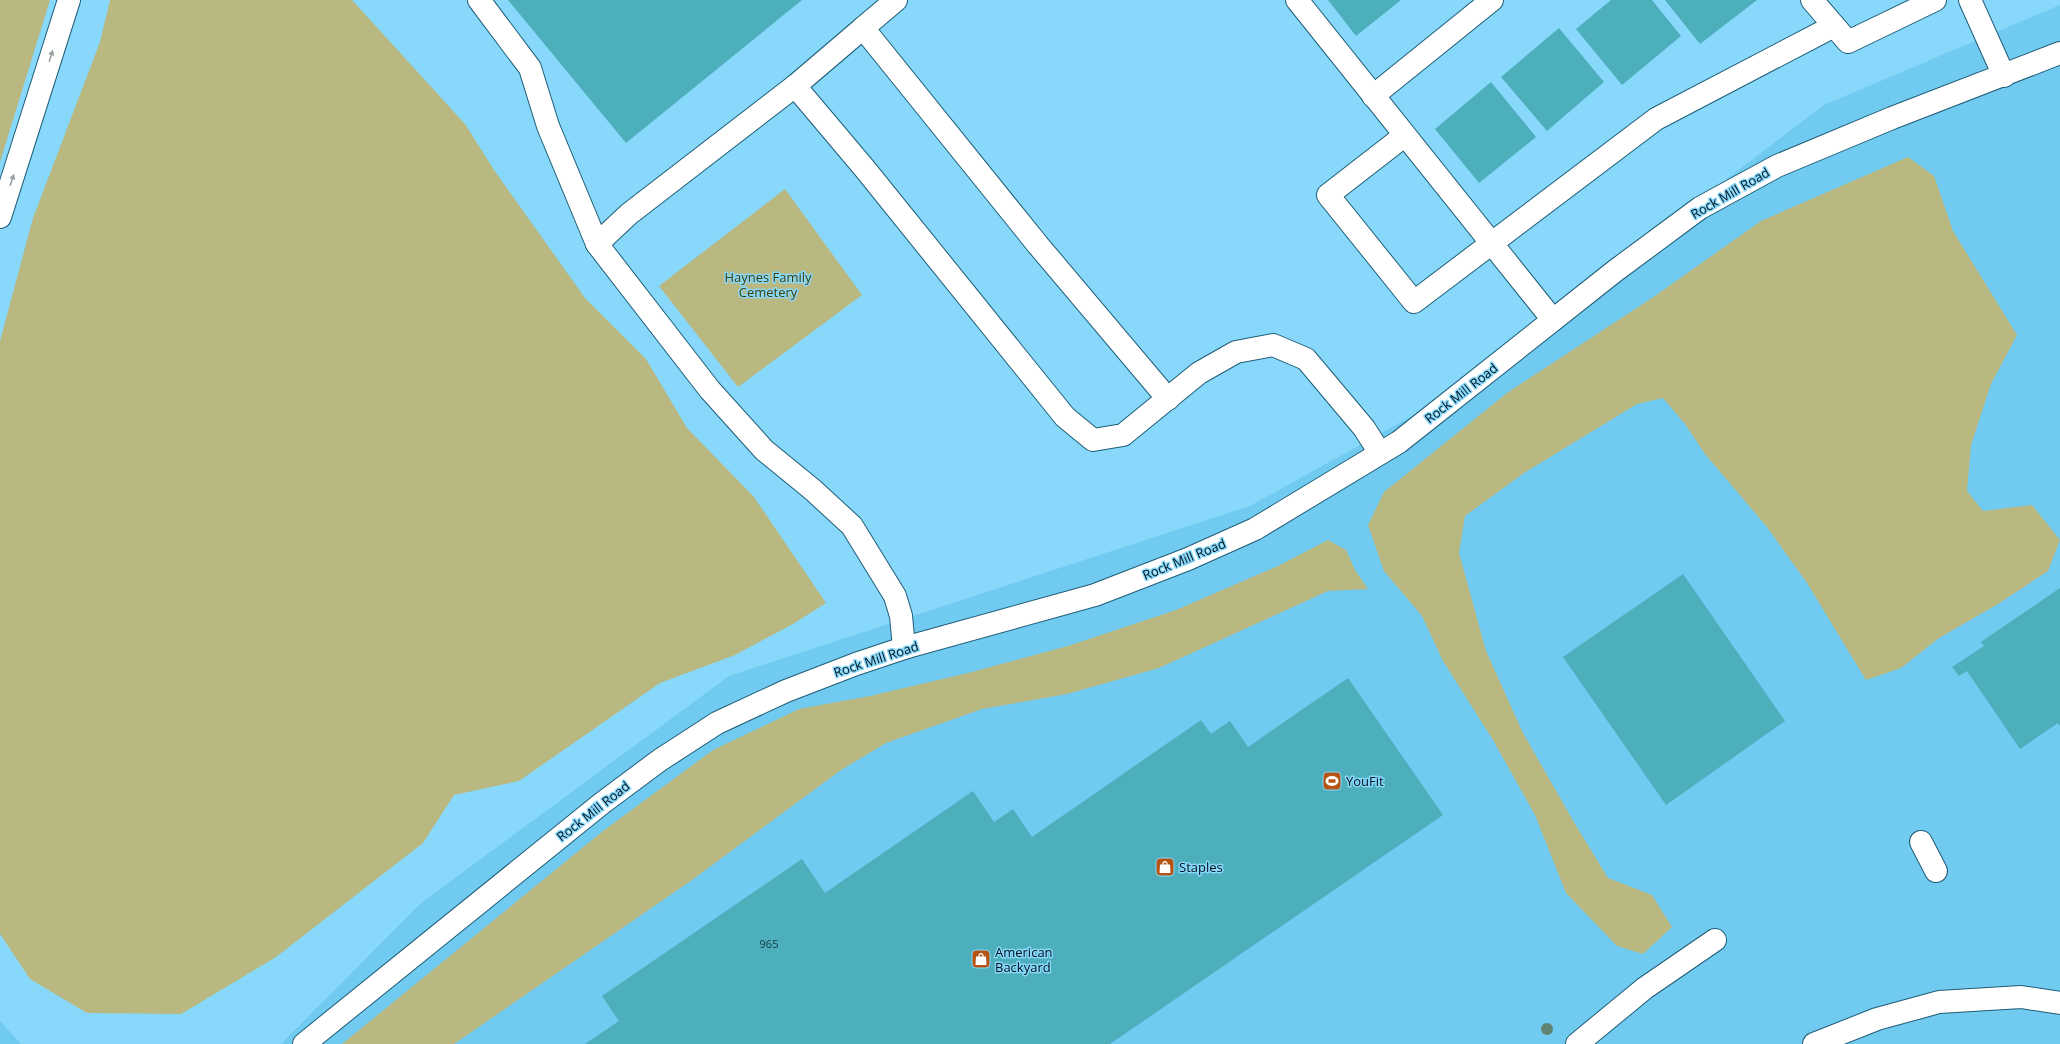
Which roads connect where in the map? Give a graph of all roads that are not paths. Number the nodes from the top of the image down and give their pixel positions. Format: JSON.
{"nodes":[{"id":1,"x":69,"y":0,"type":"edge"},
{"id":2,"x":479,"y":0,"type":"edge"},
{"id":3,"x":896,"y":0,"type":"edge"},
{"id":4,"x":1297,"y":0,"type":"edge"},
{"id":5,"x":1492,"y":0,"type":"edge"},
{"id":6,"x":1812,"y":0,"type":"edge"},
{"id":7,"x":1935,"y":0,"type":"edge"},
{"id":8,"x":1970,"y":0,"type":"edge"},
{"id":9,"x":1834,"y":26,"type":"junction"},
{"id":10,"x":863,"y":28,"type":"junction"},
{"id":11,"x":2060,"y":53,"type":"edge"},
{"id":12,"x":2004,"y":76,"type":"junction"},
{"id":13,"x":795,"y":86,"type":"junction"},
{"id":14,"x":1373,"y":96,"type":"junction"},
{"id":15,"x":1404,"y":136,"type":"junction"},
{"id":16,"x":0,"y":217,"type":"edge"},
{"id":17,"x":1491,"y":243,"type":"junction"},
{"id":18,"x":597,"y":244,"type":"junction"},
{"id":19,"x":1553,"y":320,"type":"junction"},
{"id":20,"x":1168,"y":399,"type":"junction"},
{"id":21,"x":1380,"y":453,"type":"junction"},
{"id":22,"x":904,"y":648,"type":"junction"},
{"id":23,"x":1921,"y":842,"type":"dead end"},
{"id":24,"x":1936,"y":871,"type":"dead end"},
{"id":25,"x":1715,"y":940,"type":"dead end"},
{"id":26,"x":2060,"y":1003,"type":"edge"},
{"id":27,"x":1590,"y":1040,"type":"edge"},
{"id":28,"x":304,"y":1044,"type":"edge"},
{"id":29,"x":1814,"y":1044,"type":"edge"}],
"edges":[{"from":16,"to":1,"type":"main road","one_way":true},
{"from":2,"to":18,"type":"main road"},
{"from":3,"to":10,"type":"main road"},
{"from":4,"to":14,"type":"main road"},
{"from":5,"to":14,"type":"main road"},
{"from":6,"to":9,"type":"main road"},
{"from":7,"to":9,"type":"main road"},
{"from":8,"to":12,"type":"main road"},
{"from":9,"to":17,"type":"main road"},
{"from":10,"to":13,"type":"main road"},
{"from":10,"to":20,"type":"main road"},
{"from":11,"to":12,"type":"main road","name":"Rock Mill Road"},
{"from":12,"to":19,"type":"main road","name":"Rock Mill Road"},
{"from":13,"to":18,"type":"main road"},
{"from":13,"to":20,"type":"main road"},
{"from":14,"to":15,"type":"main road"},
{"from":15,"to":17,"type":"main road"},
{"from":15,"to":17,"type":"main road"},
{"from":17,"to":19,"type":"main road"},
{"from":18,"to":22,"type":"main road"},
{"from":19,"to":21,"type":"main road","name":"Rock Mill Road"},
{"from":20,"to":21,"type":"main road"},
{"from":21,"to":22,"type":"main road","name":"Rock Mill Road"},
{"from":22,"to":28,"type":"main road","name":"Rock Mill Road"},
{"from":23,"to":24,"type":"main road"},
{"from":25,"to":27,"type":"main road"},
{"from":26,"to":29,"type":"main road"}]}
